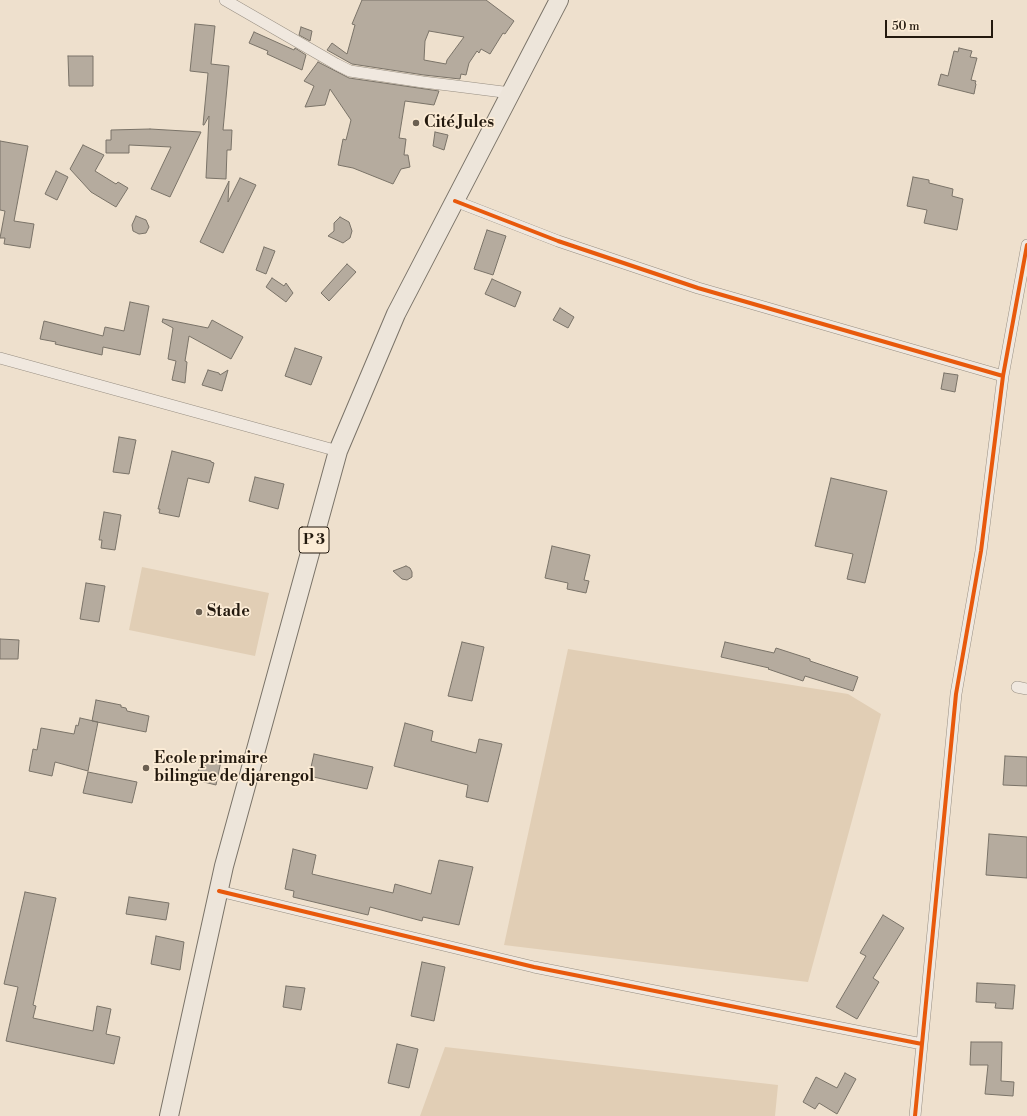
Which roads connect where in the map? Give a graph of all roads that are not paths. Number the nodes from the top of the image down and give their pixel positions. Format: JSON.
{"nodes":[{"id":1,"x":225,"y":0,"type":"edge"},
{"id":2,"x":559,"y":0,"type":"edge"},
{"id":3,"x":511,"y":93,"type":"junction"},
{"id":4,"x":455,"y":201,"type":"junction"},
{"id":5,"x":1027,"y":245,"type":"edge"},
{"id":6,"x":0,"y":358,"type":"edge"},
{"id":7,"x":1003,"y":376,"type":"junction"},
{"id":8,"x":338,"y":451,"type":"junction"},
{"id":9,"x":219,"y":891,"type":"junction"},
{"id":10,"x":922,"y":1044,"type":"junction"},
{"id":11,"x":169,"y":1116,"type":"edge"},
{"id":12,"x":915,"y":1116,"type":"edge"}],
"edges":[{"from":1,"to":3,"type":"street"},
{"from":2,"to":3,"type":"main road","number":"P 3"},
{"from":3,"to":4,"type":"main road","number":"P 3"},
{"from":4,"to":7,"type":"street"},
{"from":4,"to":8,"type":"main road","number":"P 3"},
{"from":5,"to":7,"type":"street"},
{"from":6,"to":8,"type":"street"},
{"from":7,"to":10,"type":"street"},
{"from":8,"to":9,"type":"main road","number":"P 3"},
{"from":9,"to":10,"type":"street"},
{"from":9,"to":11,"type":"main road","number":"P 3"},
{"from":10,"to":12,"type":"street"}]}
